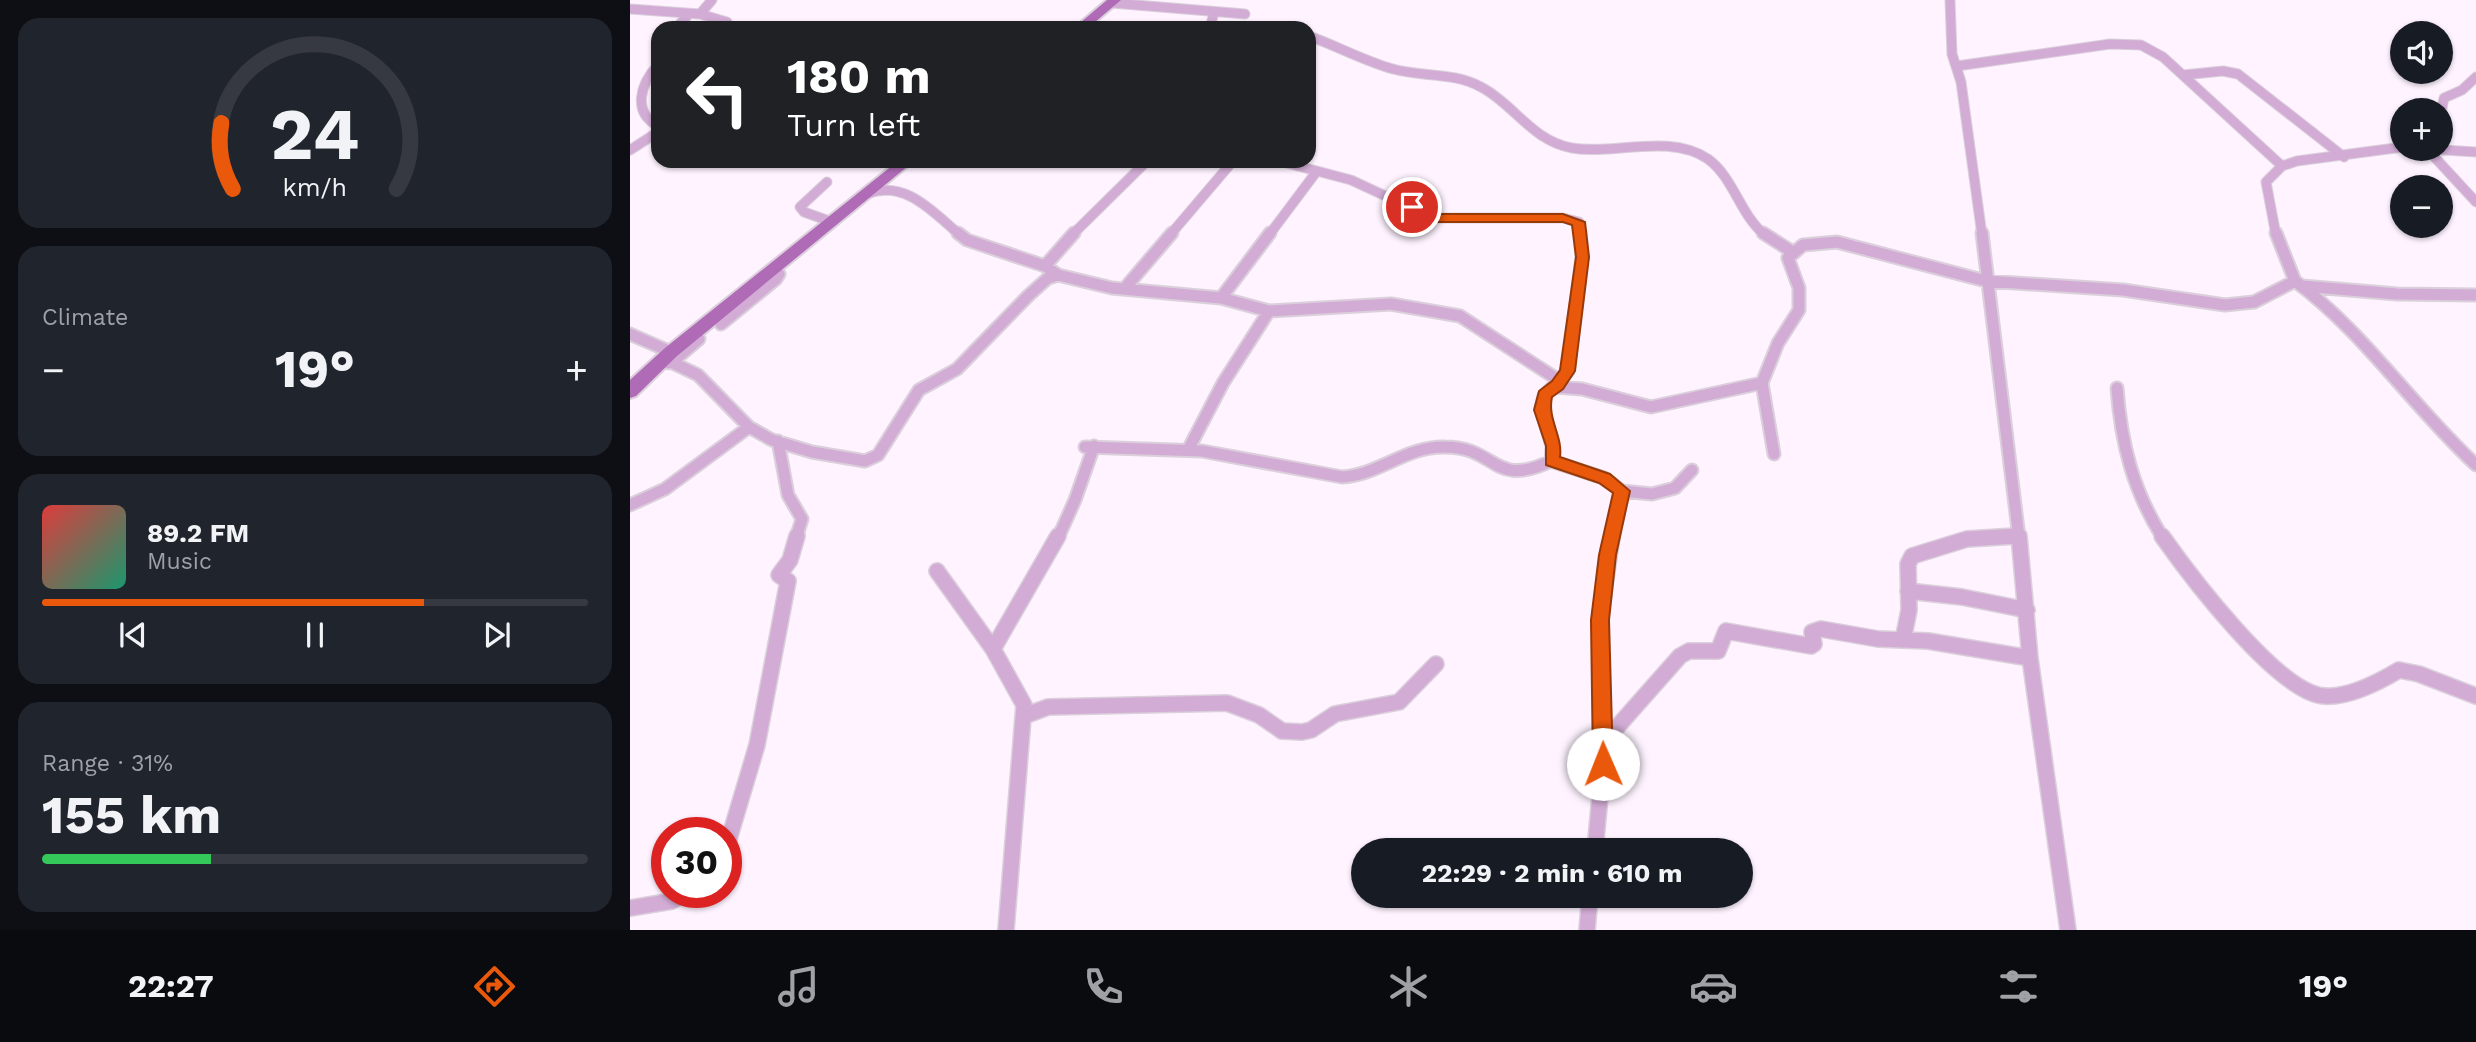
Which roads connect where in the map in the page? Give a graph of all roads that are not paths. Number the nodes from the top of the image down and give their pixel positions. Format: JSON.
{"nodes":[{"id":1,"x":712,"y":0,"type":"edge"},
{"id":2,"x":1950,"y":0,"type":"edge"},
{"id":3,"x":1113,"y":2,"type":"edge"},
{"id":4,"x":630,"y":9,"type":"edge"},
{"id":5,"x":1214,"y":12,"type":"junction"},
{"id":6,"x":689,"y":13,"type":"junction"},
{"id":7,"x":700,"y":14,"type":"junction"},
{"id":8,"x":1245,"y":14,"type":"dead end"},
{"id":9,"x":682,"y":21,"type":"edge"},
{"id":10,"x":724,"y":21,"type":"edge"},
{"id":11,"x":1089,"y":21,"type":"edge"},
{"id":12,"x":1212,"y":21,"type":"edge"},
{"id":13,"x":1316,"y":38,"type":"edge"},
{"id":14,"x":1957,"y":66,"type":"junction"},
{"id":15,"x":651,"y":72,"type":"edge"},
{"id":16,"x":2182,"y":75,"type":"junction"},
{"id":17,"x":2476,"y":77,"type":"edge"},
{"id":18,"x":2444,"y":98,"type":"edge"},
{"id":19,"x":651,"y":122,"type":"edge"},
{"id":20,"x":651,"y":136,"type":"edge"},
{"id":21,"x":2390,"y":149,"type":"edge"},
{"id":22,"x":630,"y":150,"type":"edge"},
{"id":23,"x":2453,"y":151,"type":"edge"},
{"id":24,"x":2476,"y":152,"type":"edge"},
{"id":25,"x":2344,"y":157,"type":"junction"},
{"id":26,"x":2438,"y":161,"type":"edge"},
{"id":27,"x":2282,"y":166,"type":"junction"},
{"id":28,"x":899,"y":168,"type":"edge"},
{"id":29,"x":1140,"y":168,"type":"edge"},
{"id":30,"x":1227,"y":168,"type":"edge"},
{"id":31,"x":1306,"y":168,"type":"edge"},
{"id":32,"x":1317,"y":171,"type":"junction"},
{"id":33,"x":827,"y":182,"type":"dead end"},
{"id":34,"x":867,"y":194,"type":"junction"},
{"id":35,"x":2476,"y":202,"type":"edge"},
{"id":36,"x":832,"y":222,"type":"junction"},
{"id":37,"x":1791,"y":251,"type":"junction"},
{"id":38,"x":1045,"y":266,"type":"junction"},
{"id":39,"x":773,"y":270,"type":"junction"},
{"id":40,"x":1058,"y":275,"type":"junction"},
{"id":41,"x":1986,"y":281,"type":"junction"},
{"id":42,"x":2299,"y":284,"type":"junction"},
{"id":43,"x":1125,"y":288,"type":"junction"},
{"id":44,"x":2476,"y":295,"type":"edge"},
{"id":45,"x":1221,"y":298,"type":"junction"},
{"id":46,"x":1269,"y":311,"type":"junction"},
{"id":47,"x":721,"y":324,"type":"dead end"},
{"id":48,"x":630,"y":334,"type":"edge"},
{"id":49,"x":699,"y":339,"type":"dead end"},
{"id":50,"x":667,"y":359,"type":"junction"},
{"id":51,"x":1762,"y":383,"type":"junction"},
{"id":52,"x":1558,"y":384,"type":"junction"},
{"id":53,"x":2117,"y":388,"type":"dead end"},
{"id":54,"x":630,"y":391,"type":"edge"},
{"id":55,"x":749,"y":427,"type":"junction"},
{"id":56,"x":778,"y":441,"type":"junction"},
{"id":57,"x":1188,"y":450,"type":"junction"},
{"id":58,"x":1774,"y":454,"type":"dead end"},
{"id":59,"x":1552,"y":461,"type":"junction"},
{"id":60,"x":2476,"y":465,"type":"edge"},
{"id":61,"x":1692,"y":470,"type":"dead end"},
{"id":62,"x":1622,"y":491,"type":"junction"},
{"id":63,"x":630,"y":505,"type":"edge"},
{"id":64,"x":2018,"y":536,"type":"junction"},
{"id":65,"x":937,"y":571,"type":"dead end"},
{"id":66,"x":1908,"y":591,"type":"junction"},
{"id":67,"x":2027,"y":610,"type":"junction"},
{"id":68,"x":1903,"y":640,"type":"junction"},
{"id":69,"x":993,"y":649,"type":"junction"},
{"id":70,"x":2030,"y":658,"type":"junction"},
{"id":71,"x":1436,"y":664,"type":"dead end"},
{"id":72,"x":2476,"y":696,"type":"edge"},
{"id":73,"x":1024,"y":716,"type":"junction"},
{"id":74,"x":1603,"y":743,"type":"junction"},
{"id":75,"x":736,"y":817,"type":"edge"},
{"id":76,"x":1596,"y":838,"type":"edge"},
{"id":77,"x":651,"y":904,"type":"edge"},
{"id":78,"x":630,"y":908,"type":"edge"},
{"id":79,"x":1590,"y":908,"type":"edge"},
{"id":80,"x":1006,"y":930,"type":"edge"},
{"id":81,"x":1587,"y":930,"type":"edge"},
{"id":82,"x":2068,"y":930,"type":"edge"}],
"edges":[{"from":1,"to":7,"type":"street"},
{"from":2,"to":14,"type":"street"},
{"from":3,"to":5,"type":"street"},
{"from":3,"to":11,"type":"main road"},
{"from":4,"to":6,"type":"street"},
{"from":5,"to":8,"type":"street"},
{"from":5,"to":12,"type":"street"},
{"from":6,"to":7,"type":"street"},
{"from":6,"to":9,"type":"street"},
{"from":7,"to":10,"type":"street"},
{"from":13,"to":37,"type":"street"},
{"from":14,"to":16,"type":"street"},
{"from":14,"to":41,"type":"street"},
{"from":15,"to":19,"type":"street"},
{"from":16,"to":25,"type":"street"},
{"from":16,"to":27,"type":"street"},
{"from":17,"to":18,"type":"street"},
{"from":20,"to":22,"type":"street"},
{"from":21,"to":25,"type":"street"},
{"from":23,"to":24,"type":"street"},
{"from":25,"to":27,"type":"street"},
{"from":26,"to":35,"type":"street"},
{"from":27,"to":42,"type":"street"},
{"from":28,"to":34,"type":"main road"},
{"from":29,"to":38,"type":"street"},
{"from":30,"to":43,"type":"street"},
{"from":31,"to":32,"type":"street"},
{"from":32,"to":45,"type":"street"},
{"from":32,"to":52,"type":"street"},
{"from":33,"to":36,"type":"street"},
{"from":34,"to":36,"type":"main road"},
{"from":34,"to":38,"type":"street"},
{"from":36,"to":39,"type":"main road"},
{"from":37,"to":41,"type":"street"},
{"from":37,"to":51,"type":"street"},
{"from":38,"to":40,"type":"street"},
{"from":39,"to":47,"type":"street"},
{"from":39,"to":50,"type":"main road"},
{"from":40,"to":43,"type":"street"},
{"from":40,"to":56,"type":"street"},
{"from":41,"to":42,"type":"street"},
{"from":41,"to":64,"type":"street"},
{"from":42,"to":44,"type":"street"},
{"from":42,"to":60,"type":"street"},
{"from":43,"to":45,"type":"street"},
{"from":45,"to":46,"type":"street"},
{"from":46,"to":52,"type":"street"},
{"from":46,"to":57,"type":"street"},
{"from":48,"to":50,"type":"street"},
{"from":49,"to":50,"type":"street"},
{"from":50,"to":54,"type":"main road"},
{"from":50,"to":55,"type":"street"},
{"from":51,"to":52,"type":"street"},
{"from":51,"to":58,"type":"street"},
{"from":52,"to":59,"type":"street"},
{"from":53,"to":72,"type":"street"},
{"from":55,"to":56,"type":"street"},
{"from":55,"to":63,"type":"street"},
{"from":56,"to":75,"type":"street"},
{"from":57,"to":59,"type":"street"},
{"from":57,"to":69,"type":"street"},
{"from":59,"to":62,"type":"street"},
{"from":61,"to":62,"type":"street"},
{"from":62,"to":74,"type":"street"},
{"from":64,"to":66,"type":"street"},
{"from":64,"to":67,"type":"street"},
{"from":65,"to":69,"type":"street"},
{"from":66,"to":67,"type":"street"},
{"from":66,"to":68,"type":"street"},
{"from":67,"to":70,"type":"street"},
{"from":68,"to":70,"type":"street"},
{"from":68,"to":74,"type":"street"},
{"from":69,"to":73,"type":"street"},
{"from":70,"to":82,"type":"street"},
{"from":71,"to":73,"type":"street"},
{"from":73,"to":80,"type":"street"},
{"from":74,"to":76,"type":"street"},
{"from":77,"to":78,"type":"street"},
{"from":79,"to":81,"type":"street"}]}
